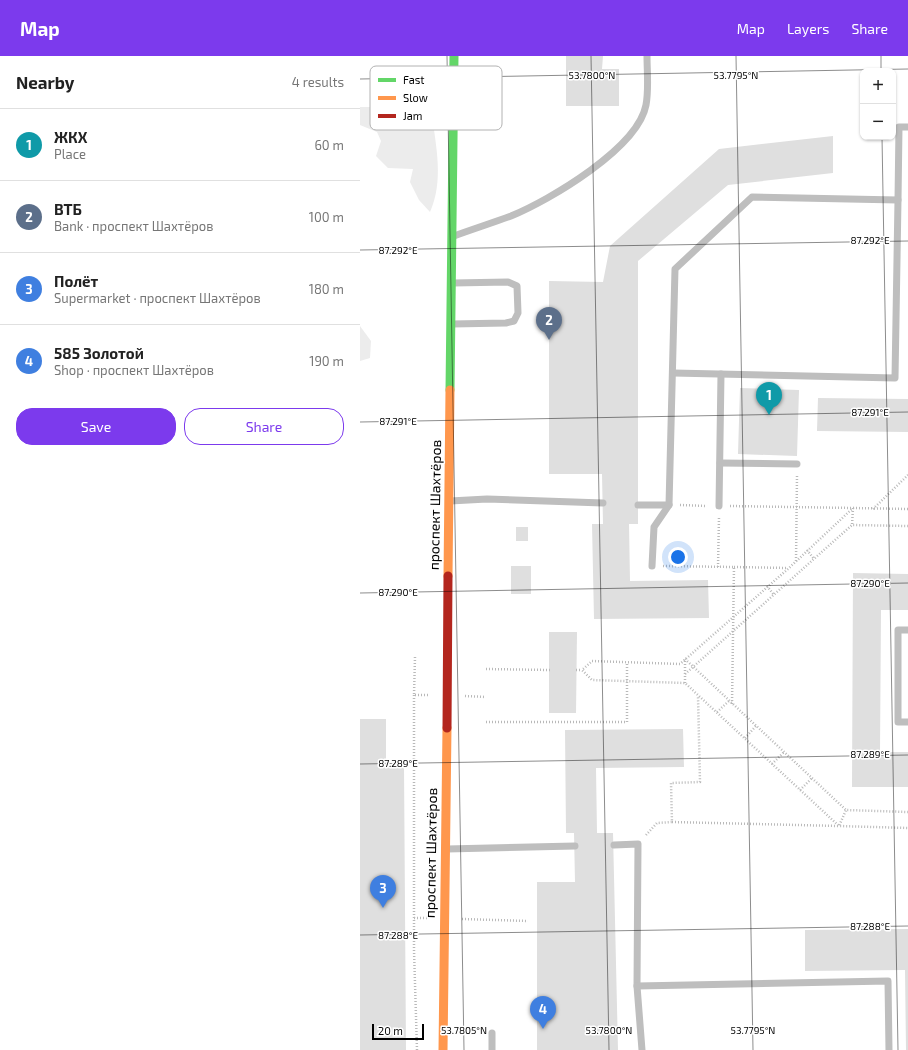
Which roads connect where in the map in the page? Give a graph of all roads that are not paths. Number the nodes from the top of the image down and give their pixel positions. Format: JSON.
{"nodes":[{"id":1,"x":454,"y":56,"type":"edge"},
{"id":2,"x":647,"y":56,"type":"edge"},
{"id":3,"x":454,"y":66,"type":"edge"},
{"id":4,"x":908,"y":127,"type":"edge"},
{"id":5,"x":453,"y":130,"type":"edge"},
{"id":6,"x":898,"y":200,"type":"junction"},
{"id":7,"x":452,"y":237,"type":"junction"},
{"id":8,"x":451,"y":283,"type":"junction"},
{"id":9,"x":451,"y":324,"type":"junction"},
{"id":10,"x":673,"y":373,"type":"junction"},
{"id":11,"x":721,"y":374,"type":"junction"},
{"id":12,"x":720,"y":462,"type":"junction"},
{"id":13,"x":797,"y":464,"type":"road end"},
{"id":14,"x":449,"y":502,"type":"junction"},
{"id":15,"x":603,"y":503,"type":"dead end"},
{"id":16,"x":638,"y":505,"type":"dead end"},
{"id":17,"x":669,"y":505,"type":"junction"},
{"id":18,"x":719,"y":506,"type":"road end"},
{"id":19,"x":652,"y":566,"type":"road end"},
{"id":20,"x":908,"y":630,"type":"edge"},
{"id":21,"x":908,"y":722,"type":"edge"},
{"id":22,"x":614,"y":845,"type":"dead end"},
{"id":23,"x":575,"y":846,"type":"dead end"},
{"id":24,"x":445,"y":849,"type":"junction"},
{"id":25,"x":637,"y":986,"type":"junction"},
{"id":26,"x":492,"y":1033,"type":"dead end"},
{"id":27,"x":443,"y":1050,"type":"edge"},
{"id":28,"x":492,"y":1050,"type":"edge"},
{"id":29,"x":642,"y":1050,"type":"edge"},
{"id":30,"x":889,"y":1050,"type":"edge"}],
"edges":[{"from":1,"to":3,"type":"street","name":"проспект Шахтёров"},
{"from":2,"to":7,"type":"lane"},
{"from":4,"to":6,"type":"lane"},
{"from":5,"to":7,"type":"street","name":"проспект Шахтёров"},
{"from":6,"to":10,"type":"lane"},
{"from":6,"to":11,"type":"lane"},
{"from":7,"to":8,"type":"street","name":"проспект Шахтёров"},
{"from":8,"to":9,"type":"street","name":"проспект Шахтёров"},
{"from":8,"to":9,"type":"lane"},
{"from":9,"to":14,"type":"street","name":"проспект Шахтёров"},
{"from":10,"to":11,"type":"lane"},
{"from":10,"to":17,"type":"lane"},
{"from":11,"to":12,"type":"lane"},
{"from":12,"to":13,"type":"lane"},
{"from":12,"to":18,"type":"lane"},
{"from":14,"to":15,"type":"lane"},
{"from":14,"to":24,"type":"street","name":"проспект Шахтёров"},
{"from":16,"to":17,"type":"lane"},
{"from":17,"to":19,"type":"lane"},
{"from":20,"to":21,"type":"lane"},
{"from":22,"to":25,"type":"lane"},
{"from":23,"to":24,"type":"lane"},
{"from":24,"to":27,"type":"street","name":"проспект Шахтёров"},
{"from":25,"to":29,"type":"lane"},
{"from":25,"to":30,"type":"lane"},
{"from":26,"to":28,"type":"lane"}]}
